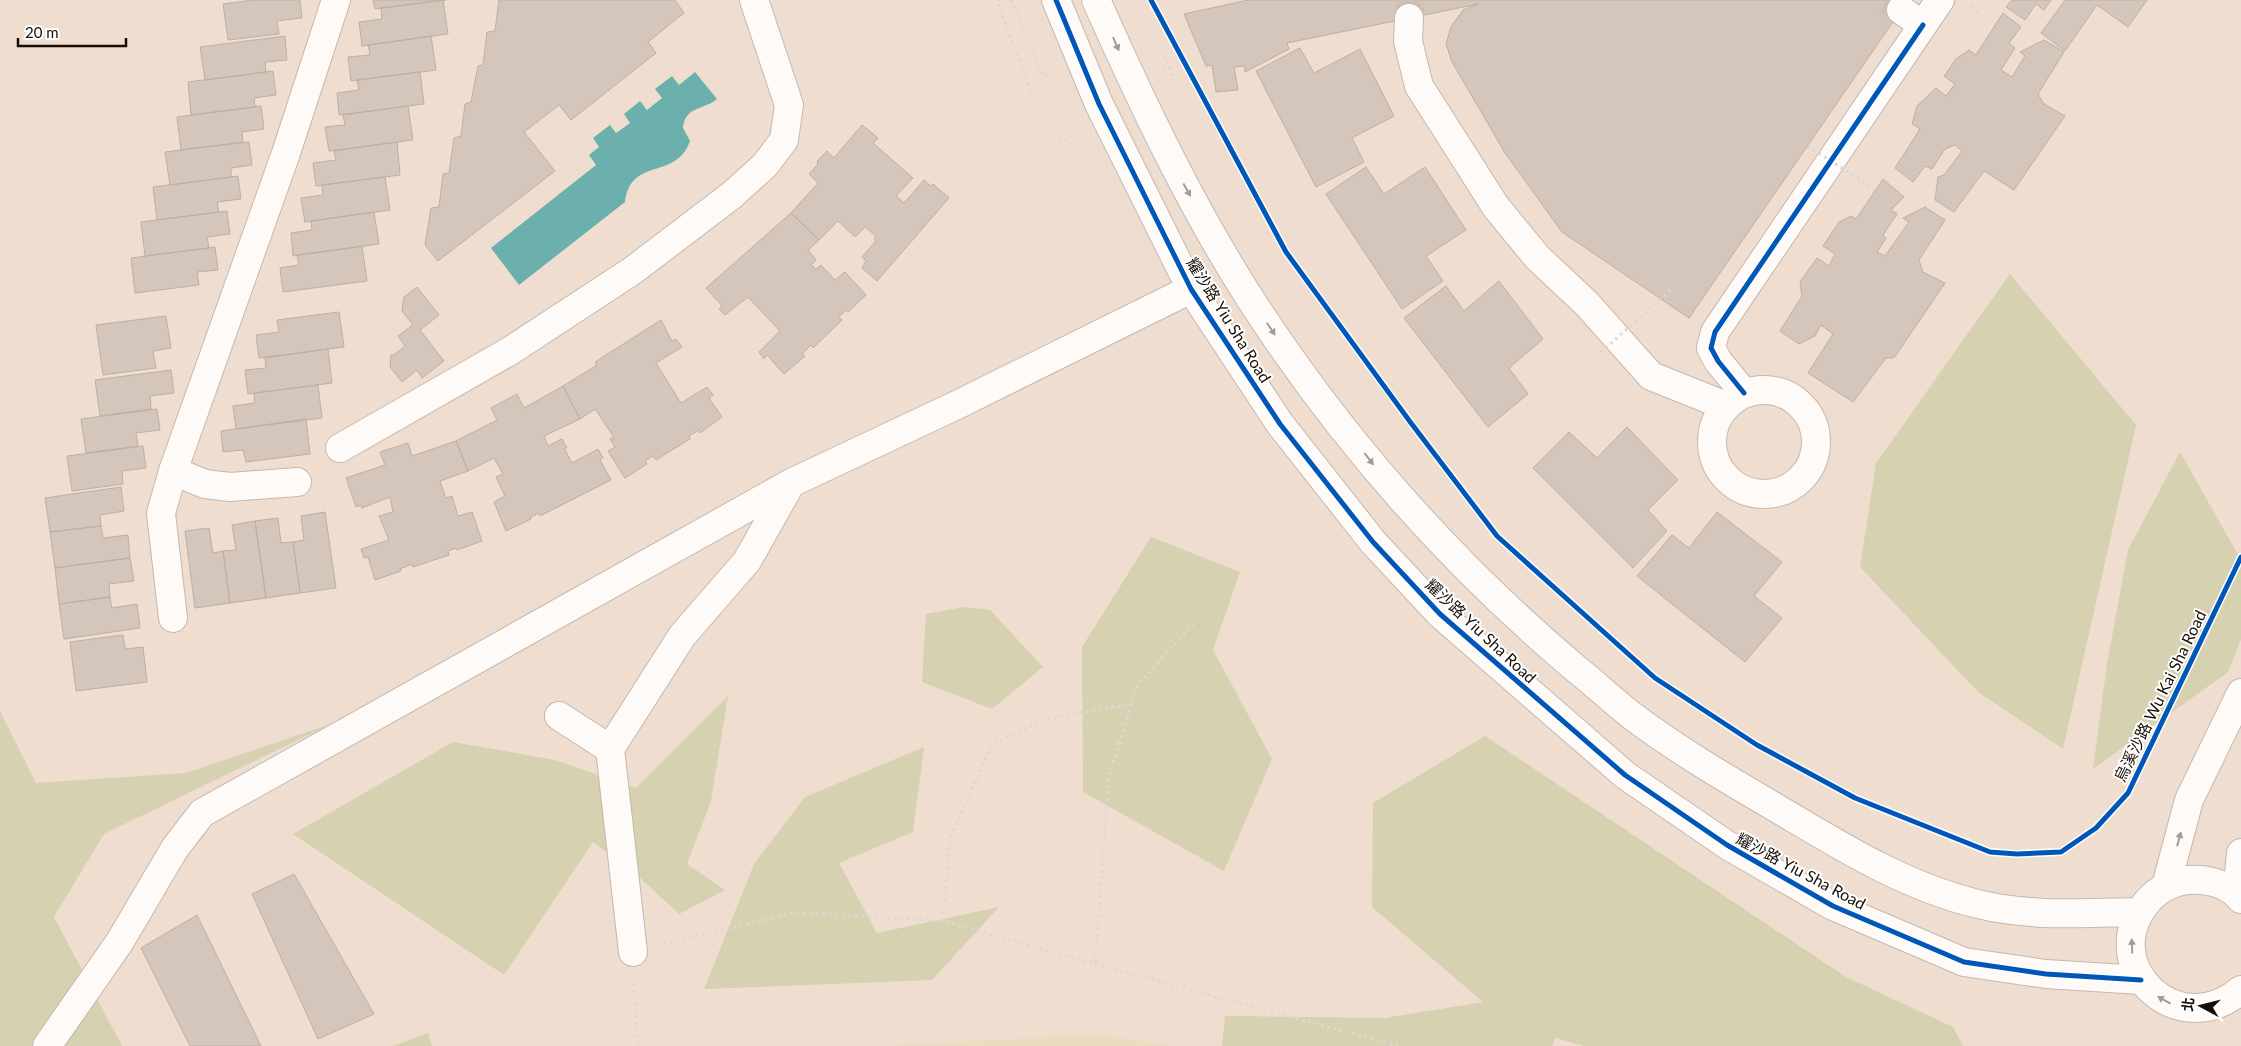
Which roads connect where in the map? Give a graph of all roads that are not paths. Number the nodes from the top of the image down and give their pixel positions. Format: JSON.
{"nodes":[{"id":1,"x":336,"y":0,"type":"edge"},
{"id":2,"x":754,"y":0,"type":"edge"},
{"id":3,"x":1056,"y":0,"type":"edge"},
{"id":4,"x":1096,"y":0,"type":"edge"},
{"id":5,"x":1940,"y":0,"type":"edge"},
{"id":6,"x":1901,"y":10,"type":"tunnel mouth"},
{"id":7,"x":1409,"y":18,"type":"tunnel mouth"},
{"id":8,"x":1923,"y":25,"type":"junction"},
{"id":9,"x":1192,"y":289,"type":"junction"},
{"id":10,"x":340,"y":448,"type":"dead end"},
{"id":11,"x":173,"y":471,"type":"junction"},
{"id":12,"x":297,"y":482,"type":"dead end"},
{"id":13,"x":791,"y":483,"type":"junction"},
{"id":14,"x":173,"y":618,"type":"dead end"},
{"id":15,"x":2241,"y":693,"type":"edge"},
{"id":16,"x":559,"y":716,"type":"dead end"},
{"id":17,"x":610,"y":749,"type":"junction"},
{"id":18,"x":2241,"y":853,"type":"edge"},
{"id":19,"x":2166,"y":886,"type":"junction"},
{"id":20,"x":2239,"y":896,"type":"edge"},
{"id":21,"x":2139,"y":912,"type":"junction"},
{"id":22,"x":633,"y":952,"type":"road end"},
{"id":23,"x":2141,"y":980,"type":"junction"},
{"id":24,"x":2241,"y":990,"type":"edge"},
{"id":25,"x":47,"y":1046,"type":"edge"}],
"edges":[{"from":1,"to":11,"type":"street"},
{"from":2,"to":10,"type":"street"},
{"from":3,"to":9,"type":"street","name":"耀沙路 Yiu Sha Road"},
{"from":4,"to":21,"type":"street","name":"耀沙路 Yiu Sha Road","one_way":true},
{"from":5,"to":8,"type":"street"},
{"from":6,"to":8,"type":"street"},
{"from":7,"to":8,"type":"street"},
{"from":9,"to":13,"type":"street"},
{"from":9,"to":23,"type":"street","name":"耀沙路 Yiu Sha Road"},
{"from":11,"to":12,"type":"street"},
{"from":11,"to":14,"type":"street"},
{"from":13,"to":17,"type":"street"},
{"from":13,"to":25,"type":"street"},
{"from":19,"to":15,"type":"street","one_way":true},
{"from":16,"to":17,"type":"street"},
{"from":17,"to":22,"type":"street"},
{"from":18,"to":20,"type":"street"},
{"from":19,"to":20,"type":"street"},
{"from":19,"to":21,"type":"street"},
{"from":23,"to":21,"type":"street","one_way":true},
{"from":24,"to":23,"type":"street","one_way":true}]}
